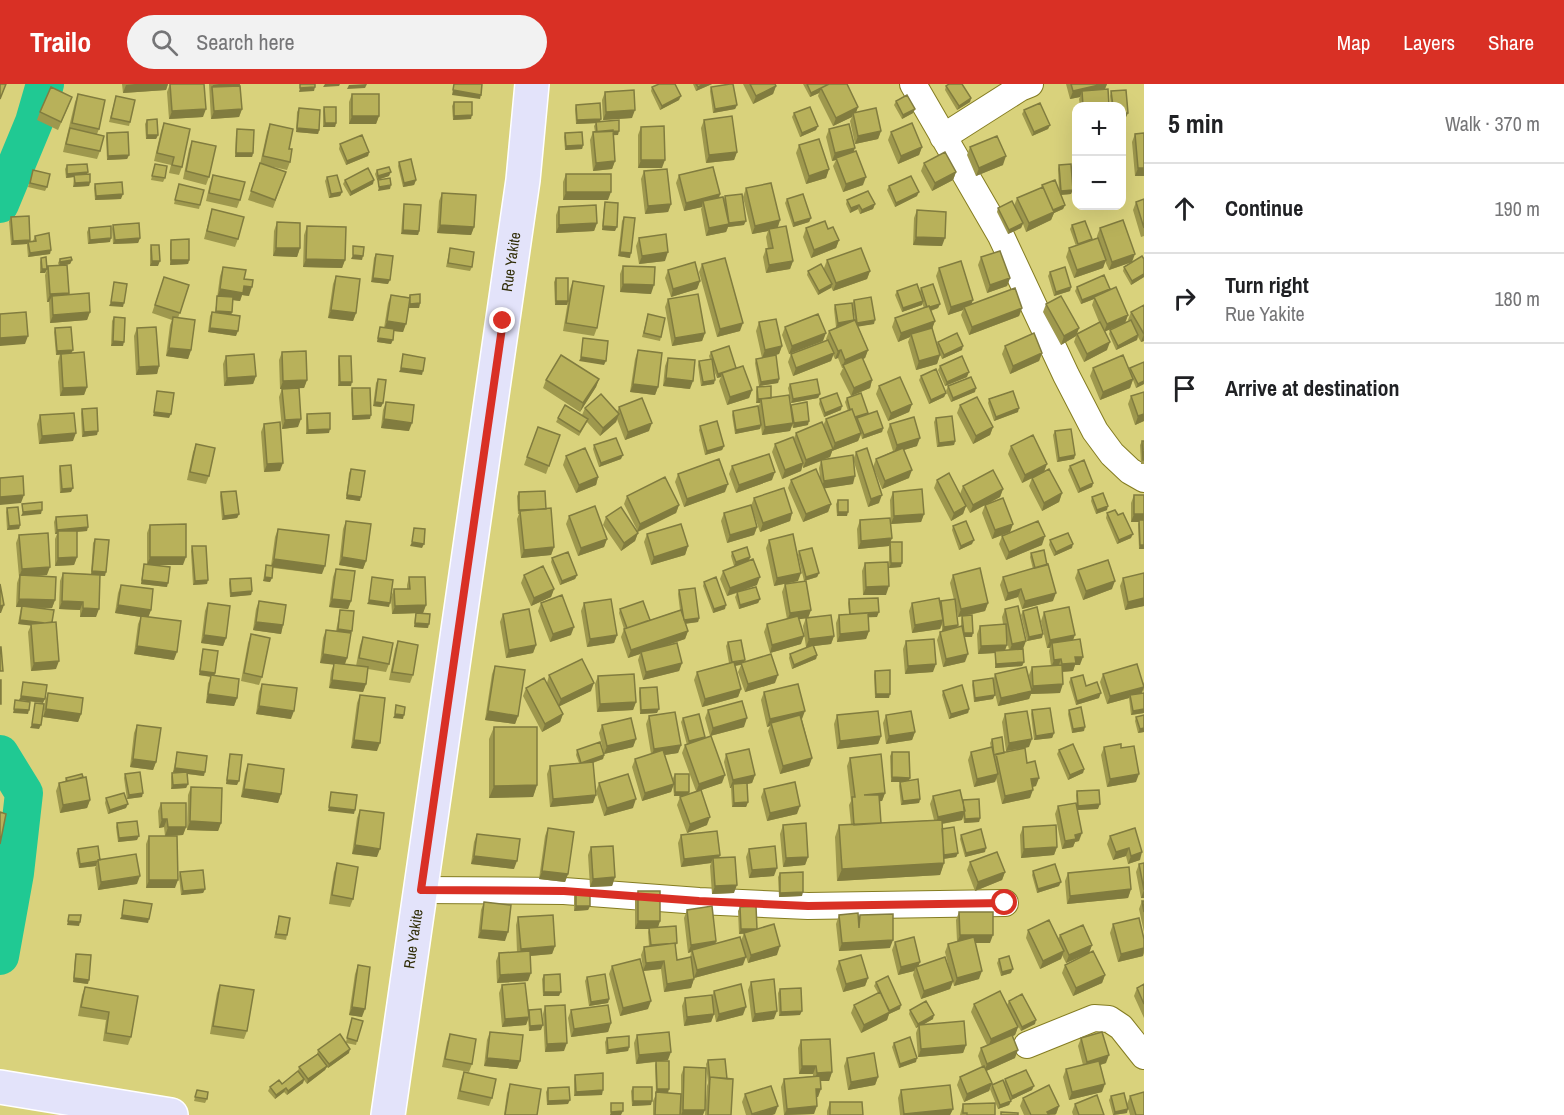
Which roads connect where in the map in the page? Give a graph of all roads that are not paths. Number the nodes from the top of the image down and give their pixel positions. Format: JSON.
{"nodes":[{"id":1,"x":913,"y":84,"type":"edge"},
{"id":2,"x":1030,"y":84,"type":"edge"},
{"id":3,"x":538,"y":88,"type":"edge"},
{"id":4,"x":943,"y":137,"type":"junction"},
{"id":5,"x":1144,"y":479,"type":"edge"},
{"id":6,"x":421,"y":890,"type":"junction"},
{"id":7,"x":1005,"y":903,"type":"dead end"},
{"id":8,"x":1027,"y":1046,"type":"dead end"},
{"id":9,"x":1144,"y":1056,"type":"edge"},
{"id":10,"x":3,"y":1088,"type":"edge"},
{"id":11,"x":120,"y":1111,"type":"edge"},
{"id":12,"x":171,"y":1115,"type":"edge"},
{"id":13,"x":388,"y":1115,"type":"edge"}],
"edges":[{"from":1,"to":4,"type":"street"},
{"from":2,"to":4,"type":"street"},
{"from":3,"to":6,"type":"main road","name":"Rue Yakite"},
{"from":4,"to":5,"type":"street"},
{"from":6,"to":7,"type":"street"},
{"from":6,"to":13,"type":"main road","name":"Rue Yakite"},
{"from":8,"to":9,"type":"street"},
{"from":10,"to":11,"type":"main road"},
{"from":11,"to":12,"type":"main road"}]}
